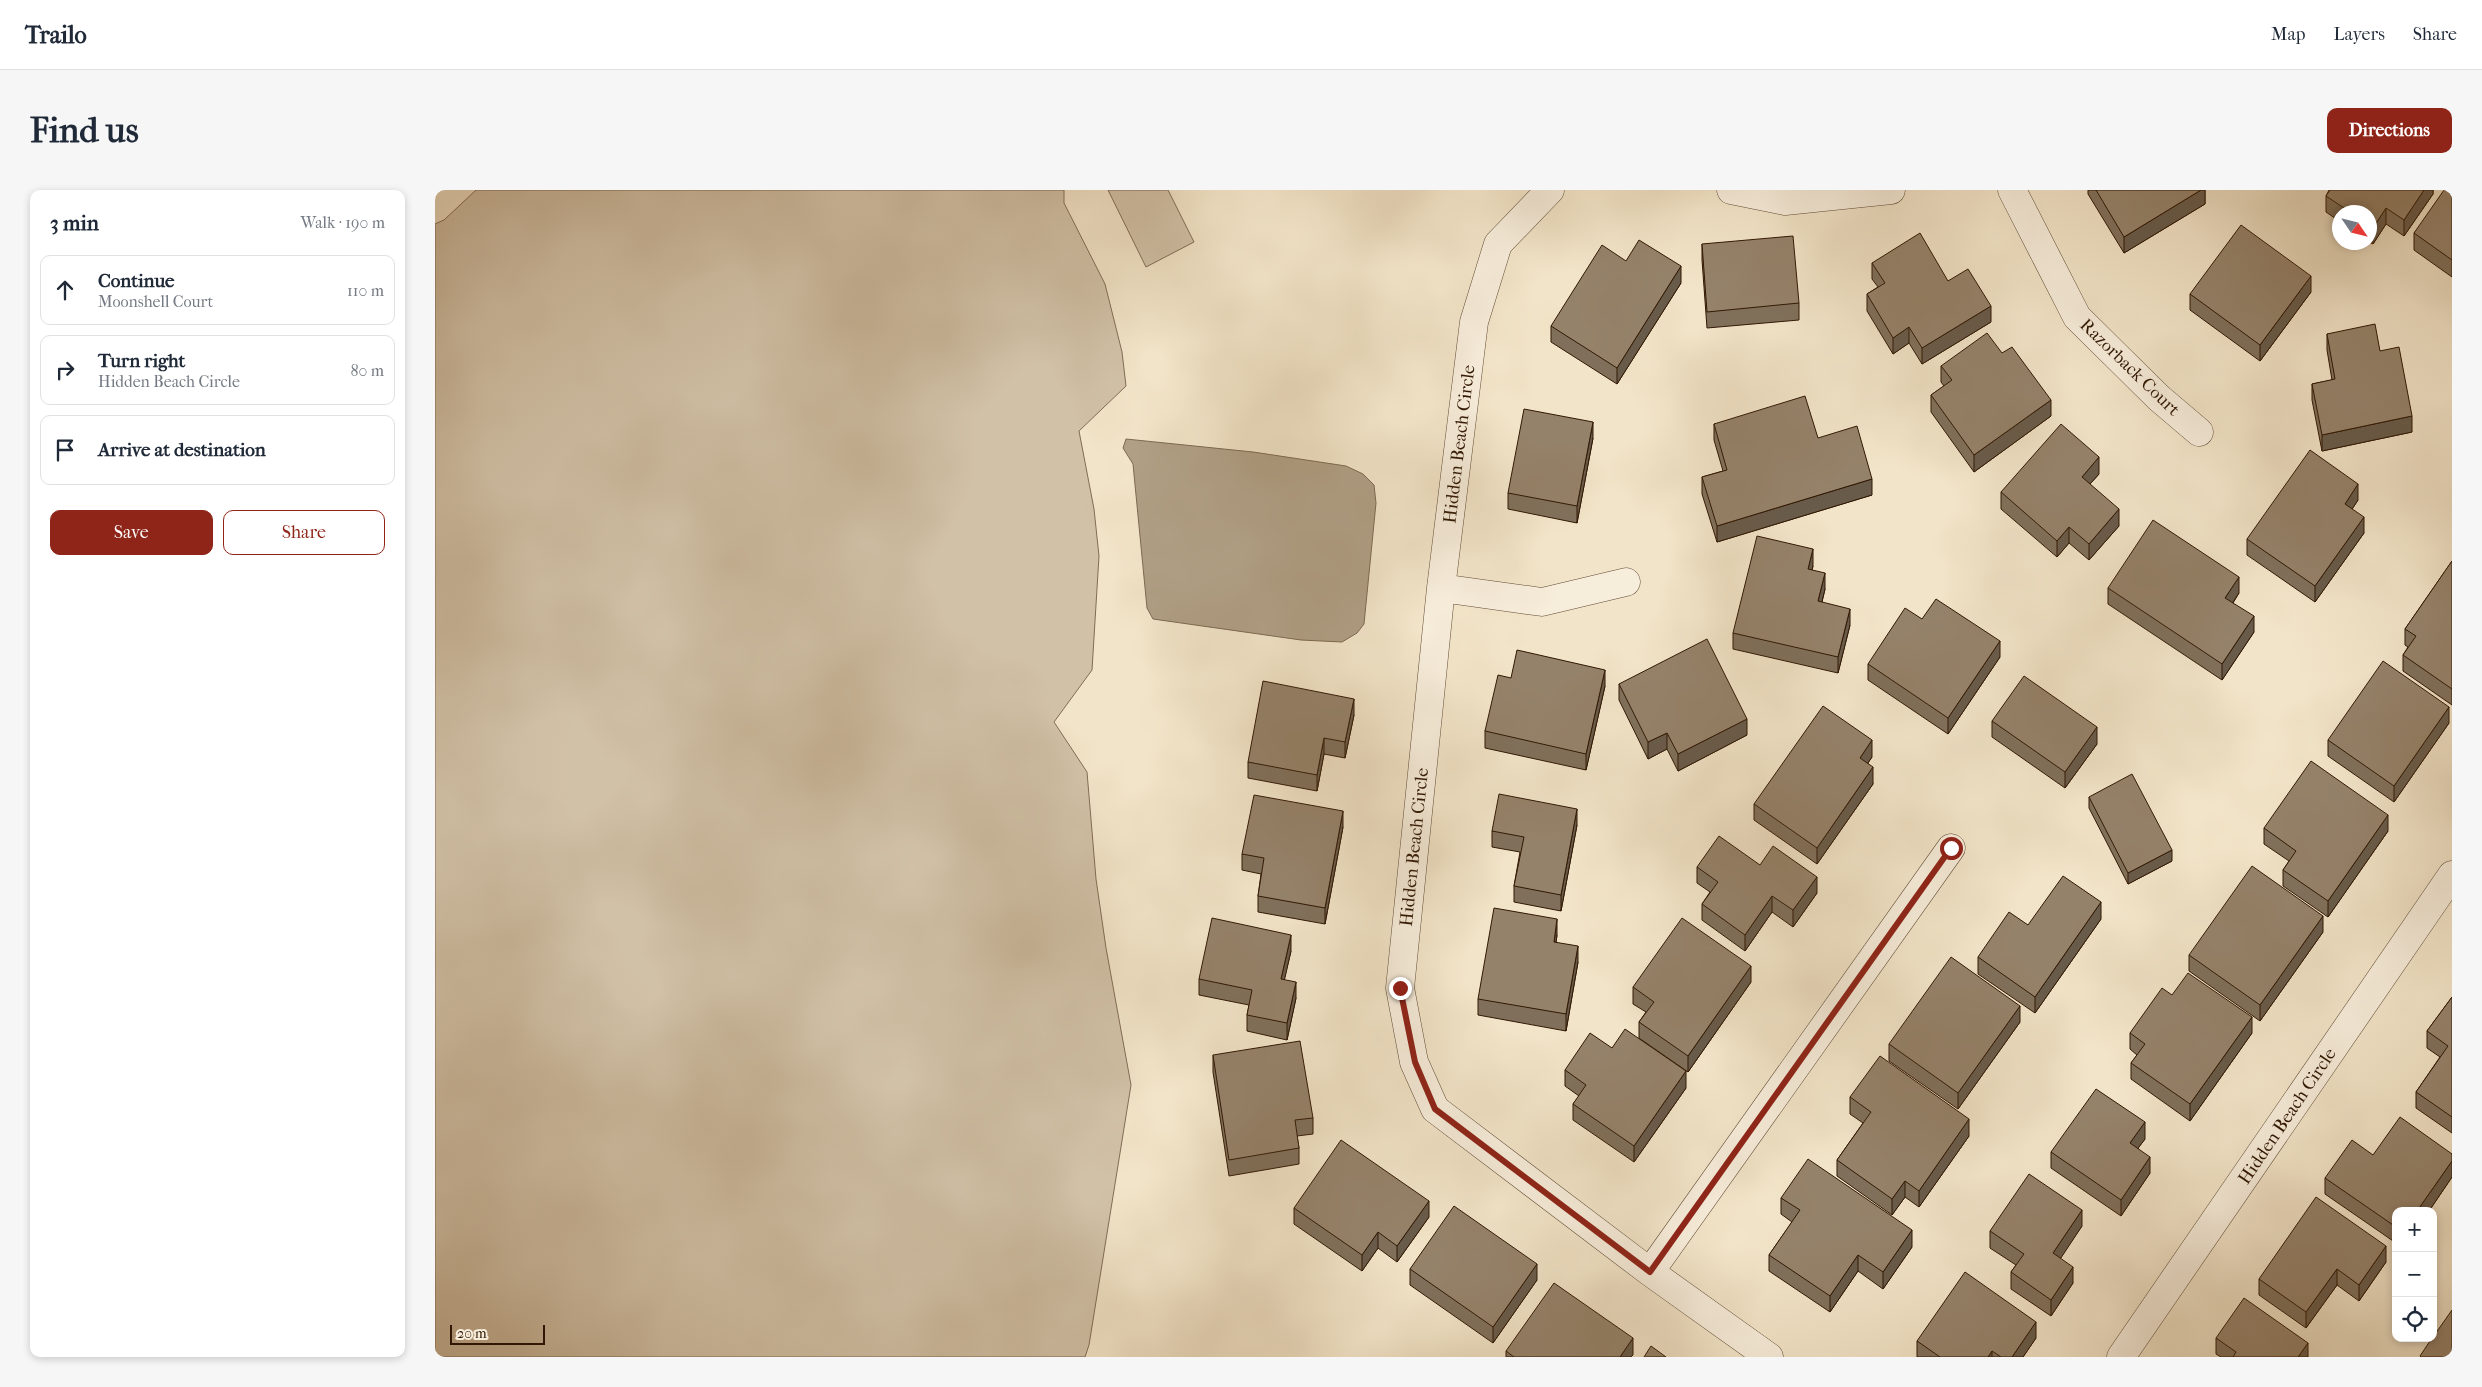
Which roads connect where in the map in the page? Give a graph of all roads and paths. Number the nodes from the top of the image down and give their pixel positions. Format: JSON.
{"nodes":[{"id":1,"x":1550,"y":190,"type":"edge"},
{"id":2,"x":1731,"y":190,"type":"edge"},
{"id":3,"x":1891,"y":190,"type":"edge"},
{"id":4,"x":2012,"y":190,"type":"edge"},
{"id":5,"x":2199,"y":432,"type":"dead end"},
{"id":6,"x":1626,"y":582,"type":"dead end"},
{"id":7,"x":1441,"y":588,"type":"junction"},
{"id":8,"x":1951,"y":848,"type":"dead end"},
{"id":9,"x":2452,"y":876,"type":"edge"},
{"id":10,"x":1650,"y":1272,"type":"junction"},
{"id":11,"x":1769,"y":1357,"type":"edge"},
{"id":12,"x":2121,"y":1357,"type":"edge"}],
"edges":[{"from":1,"to":7,"type":"street","name":"Hidden Beach Circle"},
{"from":2,"to":3,"type":"street"},
{"from":4,"to":5,"type":"street","name":"Razorback Court"},
{"from":6,"to":7,"type":"street"},
{"from":7,"to":10,"type":"street","name":"Hidden Beach Circle"},
{"from":8,"to":10,"type":"street"},
{"from":9,"to":12,"type":"street","name":"Hidden Beach Circle"},
{"from":10,"to":11,"type":"street","name":"Hidden Beach Circle"}]}
